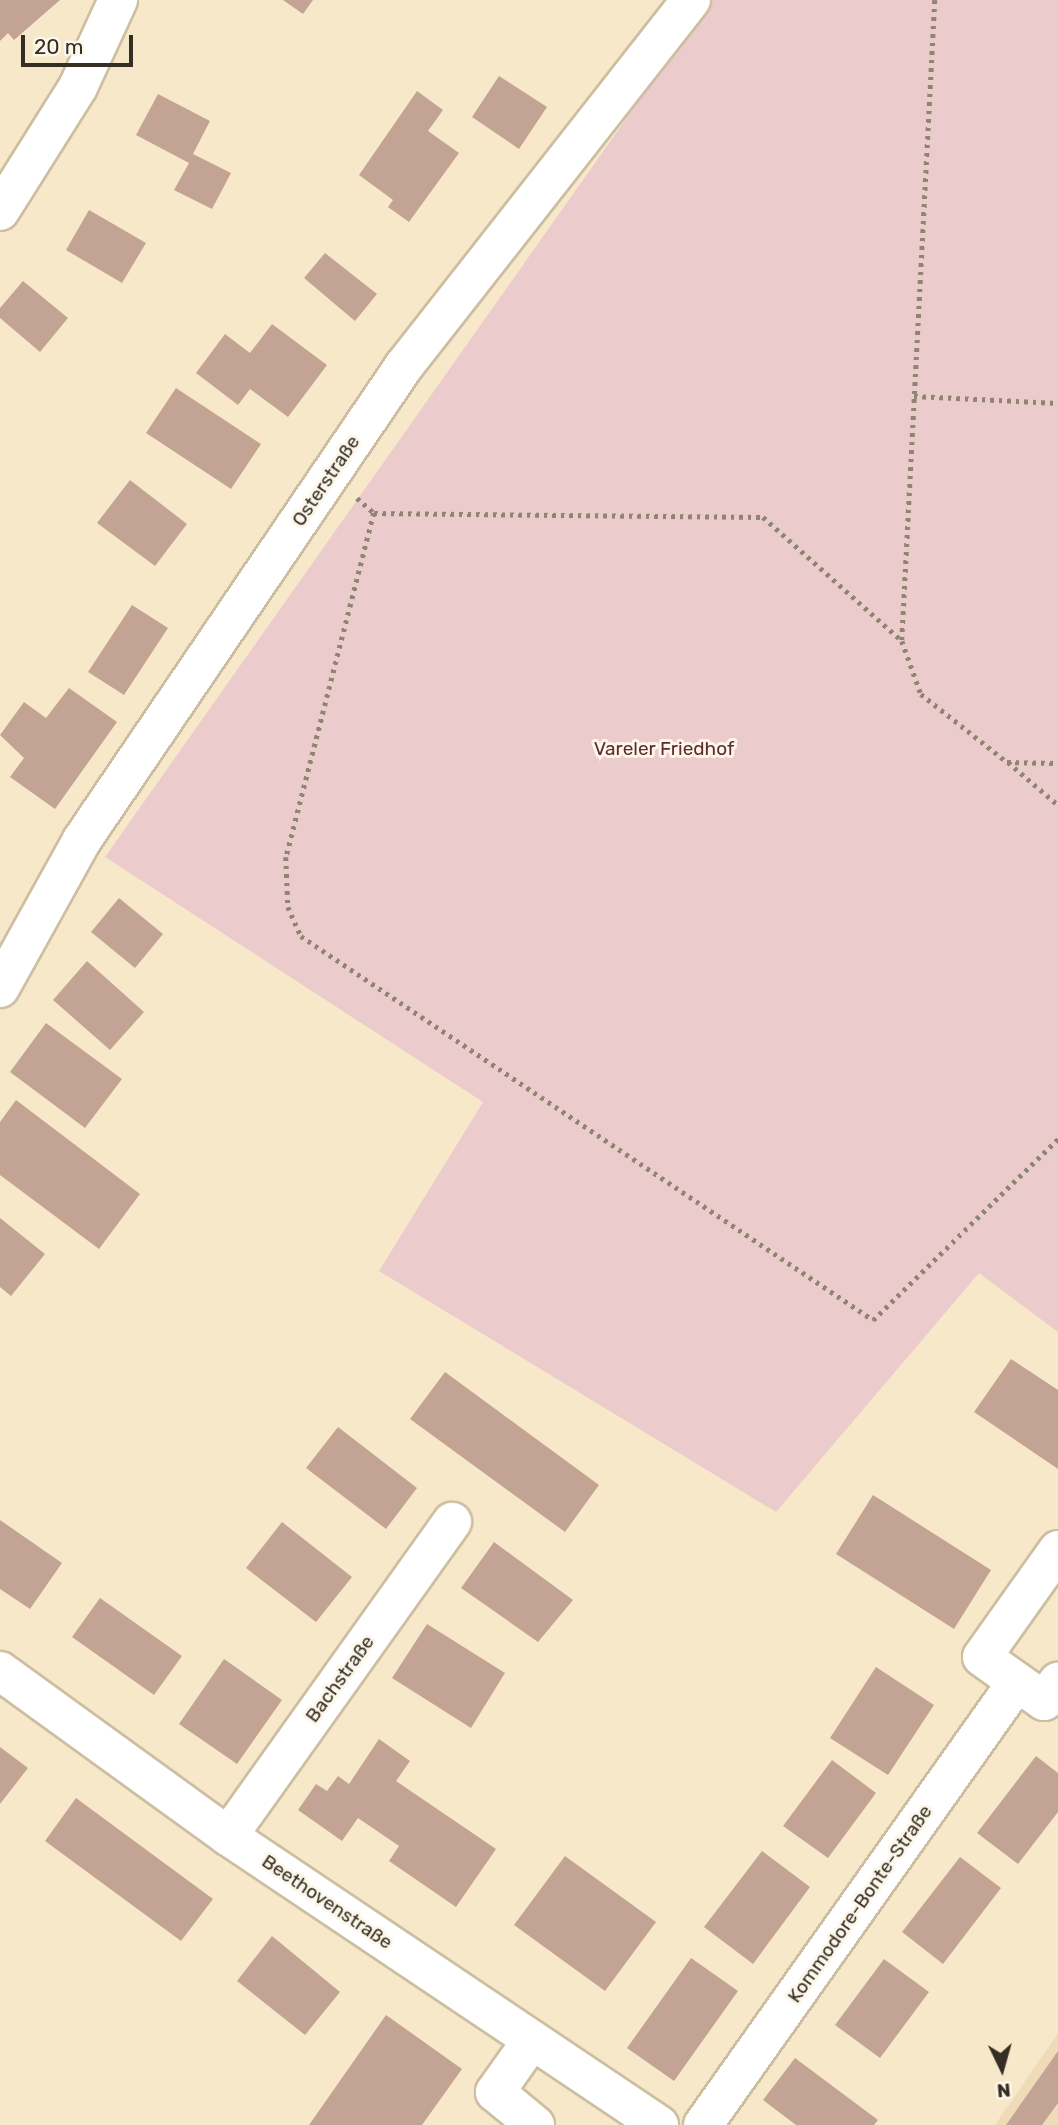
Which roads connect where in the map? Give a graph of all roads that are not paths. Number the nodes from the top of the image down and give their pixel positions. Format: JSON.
{"nodes":[{"id":1,"x":118,"y":0,"type":"edge"},
{"id":2,"x":691,"y":0,"type":"edge"},
{"id":3,"x":0,"y":211,"type":"edge"},
{"id":4,"x":0,"y":988,"type":"edge"},
{"id":5,"x":452,"y":1522,"type":"dead end"},
{"id":6,"x":1058,"y":1550,"type":"edge"},
{"id":7,"x":0,"y":1671,"type":"edge"},
{"id":8,"x":1017,"y":1682,"type":"junction"},
{"id":9,"x":1058,"y":1682,"type":"edge"},
{"id":10,"x":228,"y":1836,"type":"junction"},
{"id":11,"x":532,"y":2040,"type":"junction"},
{"id":12,"x":535,"y":2125,"type":"edge"},
{"id":13,"x":659,"y":2125,"type":"edge"},
{"id":14,"x":703,"y":2125,"type":"edge"}],
"edges":[{"from":1,"to":3,"type":"street"},
{"from":2,"to":4,"type":"street","name":"Osterstraße"},
{"from":5,"to":10,"type":"street","name":"Bachstraße"},
{"from":6,"to":8,"type":"street"},
{"from":7,"to":10,"type":"street","name":"Beethovenstraße"},
{"from":8,"to":9,"type":"street"},
{"from":8,"to":14,"type":"street","name":"Kommodore-Bonte-Straße"},
{"from":10,"to":11,"type":"street","name":"Beethovenstraße"},
{"from":11,"to":12,"type":"street"},
{"from":11,"to":13,"type":"street","name":"Beethovenstraße"}]}
